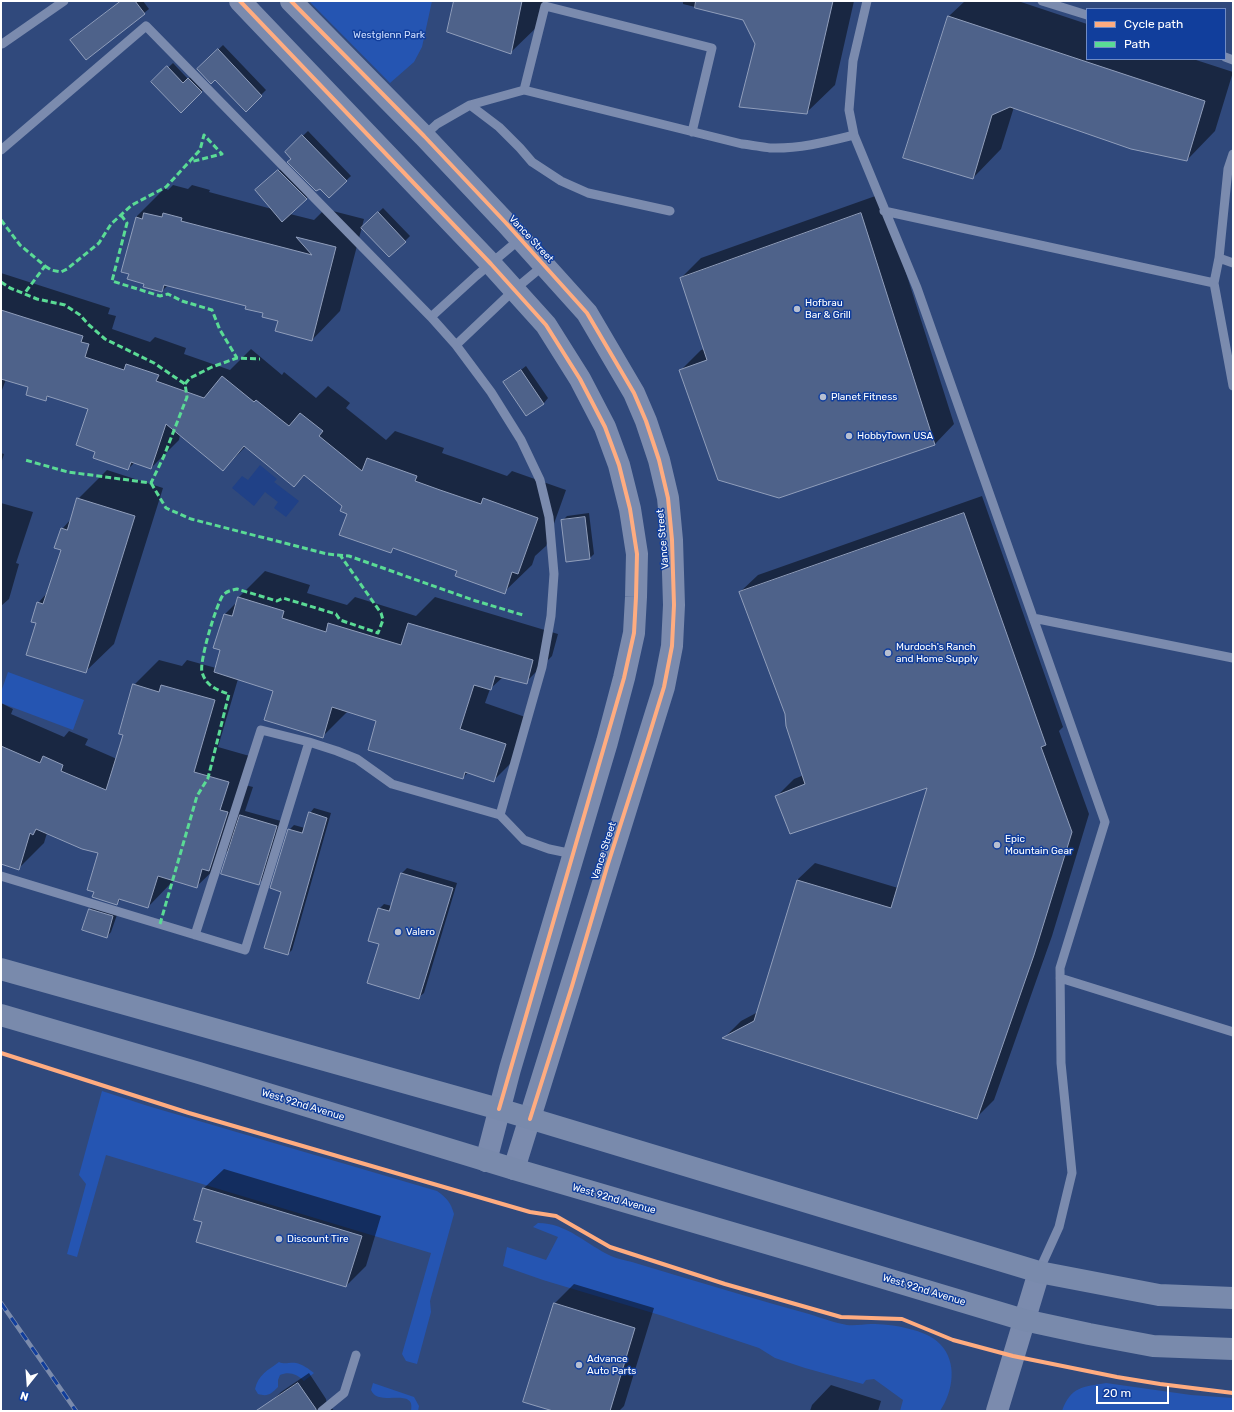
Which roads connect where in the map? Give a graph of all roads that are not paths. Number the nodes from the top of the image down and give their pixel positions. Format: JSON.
{"nodes":[{"id":1,"x":64,"y":1,"type":"edge"},
{"id":2,"x":240,"y":1,"type":"edge"},
{"id":3,"x":291,"y":1,"type":"edge"},
{"id":4,"x":867,"y":1,"type":"edge"},
{"id":5,"x":1042,"y":1,"type":"edge"},
{"id":6,"x":1086,"y":15,"type":"edge"},
{"id":7,"x":2,"y":44,"type":"dead end"},
{"id":8,"x":524,"y":90,"type":"junction"},
{"id":9,"x":470,"y":105,"type":"junction"},
{"id":10,"x":692,"y":132,"type":"junction"},
{"id":11,"x":854,"y":135,"type":"junction"},
{"id":12,"x":424,"y":136,"type":"junction"},
{"id":13,"x":1,"y":150,"type":"edge"},
{"id":14,"x":1233,"y":154,"type":"edge"},
{"id":15,"x":670,"y":211,"type":"dead end"},
{"id":16,"x":884,"y":211,"type":"junction"},
{"id":17,"x":520,"y":239,"type":"junction"},
{"id":18,"x":1220,"y":258,"type":"junction"},
{"id":19,"x":1233,"y":262,"type":"edge"},
{"id":20,"x":491,"y":264,"type":"junction"},
{"id":21,"x":544,"y":265,"type":"junction"},
{"id":22,"x":1214,"y":283,"type":"junction"},
{"id":23,"x":514,"y":290,"type":"junction"},
{"id":24,"x":431,"y":317,"type":"junction"},
{"id":25,"x":456,"y":344,"type":"junction"},
{"id":26,"x":1233,"y":386,"type":"edge"},
{"id":27,"x":1033,"y":618,"type":"junction"},
{"id":28,"x":1233,"y":658,"type":"edge"},
{"id":29,"x":309,"y":742,"type":"junction"},
{"id":30,"x":500,"y":815,"type":"junction"},
{"id":31,"x":573,"y":854,"type":"junction"},
{"id":32,"x":1,"y":876,"type":"edge"},
{"id":33,"x":195,"y":935,"type":"junction"},
{"id":34,"x":1,"y":969,"type":"edge"},
{"id":35,"x":1060,"y":978,"type":"junction"},
{"id":36,"x":1,"y":1015,"type":"edge"},
{"id":37,"x":1233,"y":1032,"type":"edge"},
{"id":38,"x":499,"y":1109,"type":"junction"},
{"id":39,"x":530,"y":1119,"type":"junction"},
{"id":40,"x":486,"y":1161,"type":"junction"},
{"id":41,"x":514,"y":1170,"type":"junction"},
{"id":42,"x":1039,"y":1272,"type":"junction"},
{"id":43,"x":1233,"y":1298,"type":"edge"},
{"id":44,"x":1024,"y":1320,"type":"junction"},
{"id":45,"x":1233,"y":1349,"type":"edge"},
{"id":46,"x":356,"y":1355,"type":"dead end"},
{"id":47,"x":322,"y":1411,"type":"edge"},
{"id":48,"x":997,"y":1411,"type":"edge"}],
"edges":[{"from":1,"to":7,"type":"lane"},
{"from":2,"to":20,"type":"street"},
{"from":3,"to":12,"type":"street","name":"Vance Street"},
{"from":4,"to":11,"type":"lane"},
{"from":5,"to":6,"type":"lane"},
{"from":8,"to":9,"type":"lane"},
{"from":8,"to":10,"type":"lane"},
{"from":8,"to":10,"type":"lane"},
{"from":9,"to":12,"type":"lane"},
{"from":9,"to":15,"type":"lane"},
{"from":10,"to":11,"type":"lane"},
{"from":11,"to":16,"type":"lane"},
{"from":12,"to":17,"type":"street","name":"Vance Street"},
{"from":13,"to":24,"type":"lane"},
{"from":14,"to":18,"type":"lane"},
{"from":16,"to":22,"type":"lane"},
{"from":16,"to":27,"type":"lane"},
{"from":17,"to":20,"type":"lane"},
{"from":17,"to":21,"type":"street","name":"Vance Street"},
{"from":18,"to":19,"type":"lane"},
{"from":18,"to":22,"type":"lane"},
{"from":20,"to":23,"type":"street"},
{"from":20,"to":24,"type":"lane"},
{"from":21,"to":23,"type":"lane"},
{"from":21,"to":39,"type":"street","name":"Vance Street"},
{"from":22,"to":26,"type":"lane"},
{"from":23,"to":25,"type":"lane"},
{"from":23,"to":31,"type":"street"},
{"from":24,"to":25,"type":"lane"},
{"from":25,"to":30,"type":"lane"},
{"from":27,"to":28,"type":"lane"},
{"from":27,"to":35,"type":"lane"},
{"from":29,"to":30,"type":"lane"},
{"from":29,"to":33,"type":"lane"},
{"from":29,"to":33,"type":"lane"},
{"from":30,"to":31,"type":"lane"},
{"from":31,"to":38,"type":"street"},
{"from":32,"to":33,"type":"lane"},
{"from":34,"to":38,"type":"main road"},
{"from":35,"to":37,"type":"lane"},
{"from":35,"to":42,"type":"lane"},
{"from":36,"to":40,"type":"main road","name":"West 92nd Avenue"},
{"from":38,"to":39,"type":"main road"},
{"from":38,"to":40,"type":"street"},
{"from":39,"to":41,"type":"street","name":"Vance Street"},
{"from":39,"to":42,"type":"main road"},
{"from":40,"to":41,"type":"main road","name":"West 92nd Avenue"},
{"from":41,"to":44,"type":"main road","name":"West 92nd Avenue"},
{"from":42,"to":43,"type":"main road"},
{"from":42,"to":44,"type":"street"},
{"from":44,"to":45,"type":"main road","name":"West 92nd Avenue"},
{"from":44,"to":48,"type":"street"},
{"from":46,"to":47,"type":"lane"}]}
